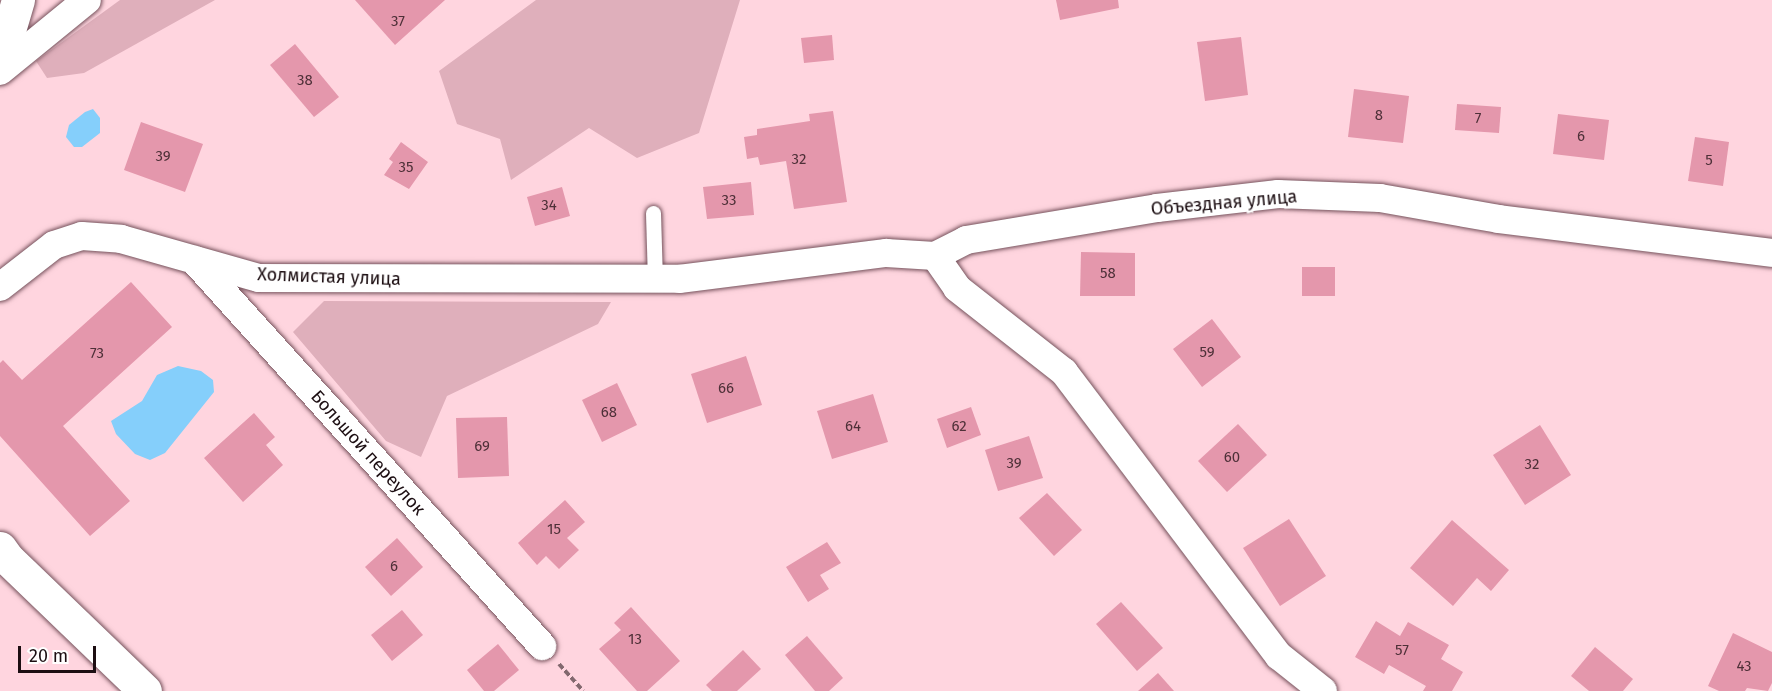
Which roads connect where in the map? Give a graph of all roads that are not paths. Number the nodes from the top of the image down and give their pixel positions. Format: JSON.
{"nodes":[{"id":1,"x":18,"y":0,"type":"edge"},
{"id":2,"x":87,"y":0,"type":"edge"},
{"id":3,"x":0,"y":61,"type":"edge"},
{"id":4,"x":0,"y":71,"type":"edge"},
{"id":5,"x":653,"y":213,"type":"dead end"},
{"id":6,"x":1772,"y":253,"type":"edge"},
{"id":7,"x":935,"y":256,"type":"junction"},
{"id":8,"x":194,"y":260,"type":"junction"},
{"id":9,"x":667,"y":279,"type":"junction"},
{"id":10,"x":0,"y":287,"type":"edge"},
{"id":11,"x":0,"y":548,"type":"edge"},
{"id":12,"x":542,"y":645,"type":"road end"},
{"id":13,"x":145,"y":691,"type":"edge"},
{"id":14,"x":1323,"y":691,"type":"edge"}],
"edges":[{"from":1,"to":3,"type":"street"},
{"from":2,"to":4,"type":"street"},
{"from":5,"to":9,"type":"lane"},
{"from":6,"to":7,"type":"street","name":"Объездная улица"},
{"from":7,"to":9,"type":"street"},
{"from":7,"to":14,"type":"street"},
{"from":8,"to":9,"type":"street","name":"Холмистая улица"},
{"from":8,"to":10,"type":"street","name":"Холмистая улица"},
{"from":8,"to":12,"type":"street","name":"Большой переулок"},
{"from":11,"to":13,"type":"street"}]}
